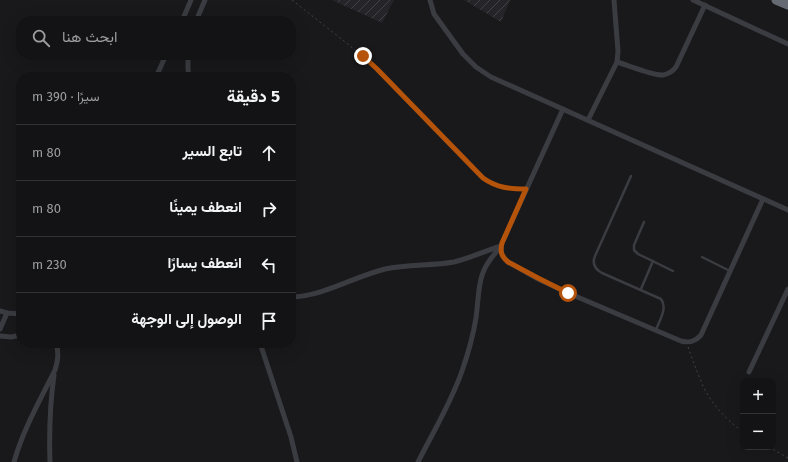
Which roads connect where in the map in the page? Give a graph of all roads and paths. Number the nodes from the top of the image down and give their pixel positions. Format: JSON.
{"nodes":[{"id":1,"x":191,"y":0,"type":"edge"},
{"id":2,"x":205,"y":0,"type":"edge"},
{"id":3,"x":292,"y":0,"type":"edge"},
{"id":4,"x":430,"y":0,"type":"edge"},
{"id":5,"x":614,"y":0,"type":"edge"},
{"id":6,"x":693,"y":0,"type":"edge"},
{"id":7,"x":776,"y":0,"type":"edge"},
{"id":8,"x":705,"y":5,"type":"junction"},
{"id":9,"x":788,"y":5,"type":"edge"},
{"id":10,"x":184,"y":16,"type":"edge"},
{"id":11,"x":198,"y":16,"type":"edge"},
{"id":12,"x":788,"y":44,"type":"edge"},
{"id":13,"x":164,"y":60,"type":"edge"},
{"id":14,"x":188,"y":60,"type":"edge"},
{"id":15,"x":617,"y":62,"type":"junction"},
{"id":16,"x":158,"y":72,"type":"edge"},
{"id":17,"x":188,"y":72,"type":"edge"},
{"id":18,"x":563,"y":109,"type":"junction"},
{"id":19,"x":588,"y":120,"type":"junction"},
{"id":20,"x":631,"y":176,"type":"dead end"},
{"id":21,"x":526,"y":189,"type":"junction"},
{"id":22,"x":763,"y":199,"type":"junction"},
{"id":23,"x":788,"y":210,"type":"edge"},
{"id":24,"x":644,"y":222,"type":"dead end"},
{"id":25,"x":501,"y":247,"type":"junction"},
{"id":26,"x":702,"y":257,"type":"dead end"},
{"id":27,"x":653,"y":261,"type":"junction"},
{"id":28,"x":673,"y":271,"type":"dead end"},
{"id":29,"x":730,"y":271,"type":"junction"},
{"id":30,"x":641,"y":289,"type":"junction"},
{"id":31,"x":788,"y":289,"type":"edge"},
{"id":32,"x":296,"y":297,"type":"edge"},
{"id":33,"x":0,"y":311,"type":"edge"},
{"id":34,"x":7,"y":313,"type":"junction"},
{"id":35,"x":16,"y":314,"type":"edge"},
{"id":36,"x":0,"y":329,"type":"edge"},
{"id":37,"x":656,"y":331,"type":"junction"},
{"id":38,"x":0,"y":336,"type":"edge"},
{"id":39,"x":16,"y":336,"type":"edge"},
{"id":40,"x":686,"y":343,"type":"junction"},
{"id":41,"x":57,"y":348,"type":"edge"},
{"id":42,"x":262,"y":348,"type":"edge"},
{"id":43,"x":55,"y":370,"type":"junction"},
{"id":44,"x":749,"y":372,"type":"dead end"},
{"id":45,"x":740,"y":430,"type":"edge"},
{"id":46,"x":774,"y":450,"type":"edge"},
{"id":47,"x":788,"y":458,"type":"edge"},
{"id":48,"x":14,"y":462,"type":"edge"},
{"id":49,"x":50,"y":462,"type":"edge"},
{"id":50,"x":297,"y":462,"type":"edge"},
{"id":51,"x":418,"y":462,"type":"edge"}],
"edges":[{"from":1,"to":10,"type":"street"},
{"from":2,"to":11,"type":"street"},
{"from":3,"to":21,"type":"path"},
{"from":4,"to":18,"type":"street"},
{"from":5,"to":15,"type":"street"},
{"from":6,"to":8,"type":"street"},
{"from":7,"to":9,"type":"highway"},
{"from":8,"to":12,"type":"street"},
{"from":8,"to":15,"type":"street"},
{"from":13,"to":16,"type":"street"},
{"from":14,"to":17,"type":"street"},
{"from":15,"to":19,"type":"street"},
{"from":18,"to":19,"type":"street"},
{"from":18,"to":21,"type":"street"},
{"from":19,"to":22,"type":"street"},
{"from":20,"to":30,"type":"lane"},
{"from":21,"to":25,"type":"street"},
{"from":22,"to":23,"type":"street"},
{"from":22,"to":29,"type":"street"},
{"from":24,"to":27,"type":"lane"},
{"from":25,"to":32,"type":"street"},
{"from":25,"to":37,"type":"street"},
{"from":25,"to":51,"type":"street"},
{"from":26,"to":29,"type":"lane"},
{"from":27,"to":28,"type":"lane"},
{"from":27,"to":30,"type":"lane"},
{"from":29,"to":40,"type":"street"},
{"from":30,"to":37,"type":"lane"},
{"from":31,"to":44,"type":"street"},
{"from":33,"to":34,"type":"street"},
{"from":34,"to":35,"type":"street"},
{"from":34,"to":36,"type":"street"},
{"from":37,"to":40,"type":"street"},
{"from":38,"to":39,"type":"street"},
{"from":40,"to":45,"type":"path"},
{"from":41,"to":43,"type":"street"},
{"from":42,"to":50,"type":"street"},
{"from":43,"to":48,"type":"street"},
{"from":43,"to":49,"type":"street"},
{"from":46,"to":47,"type":"path"}]}
